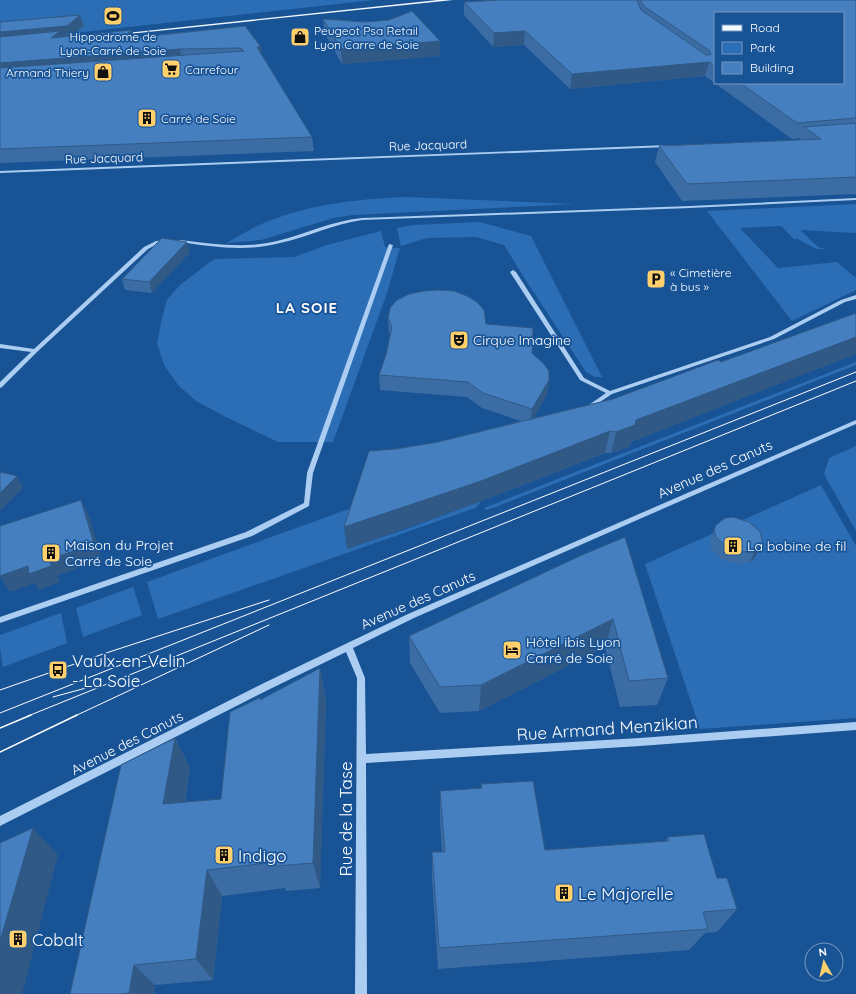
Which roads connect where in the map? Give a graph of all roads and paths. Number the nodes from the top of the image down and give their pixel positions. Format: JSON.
{"nodes":[{"id":1,"x":413,"y":0,"type":"edge"},
{"id":2,"x":451,"y":0,"type":"edge"},
{"id":3,"x":383,"y":6,"type":"junction"},
{"id":4,"x":112,"y":35,"type":"edge"},
{"id":5,"x":669,"y":146,"type":"edge"},
{"id":6,"x":0,"y":172,"type":"edge"},
{"id":7,"x":856,"y":199,"type":"edge"},
{"id":8,"x":391,"y":245,"type":"dead end"},
{"id":9,"x":513,"y":272,"type":"dead end"},
{"id":10,"x":856,"y":297,"type":"edge"},
{"id":11,"x":0,"y":346,"type":"edge"},
{"id":12,"x":35,"y":351,"type":"junction"},
{"id":13,"x":0,"y":386,"type":"edge"},
{"id":14,"x":610,"y":393,"type":"junction"},
{"id":15,"x":581,"y":413,"type":"edge"},
{"id":16,"x":856,"y":422,"type":"edge"},
{"id":17,"x":0,"y":620,"type":"edge"},
{"id":18,"x":348,"y":646,"type":"junction"},
{"id":19,"x":856,"y":726,"type":"edge"},
{"id":20,"x":361,"y":759,"type":"junction"},
{"id":21,"x":0,"y":821,"type":"edge"},
{"id":22,"x":361,"y":994,"type":"edge"}],
"edges":[{"from":1,"to":3,"type":"main road"},
{"from":2,"to":3,"type":"main road"},
{"from":3,"to":4,"type":"main road"},
{"from":5,"to":6,"type":"street","name":"Rue Jacquard"},
{"from":7,"to":12,"type":"street"},
{"from":8,"to":17,"type":"street"},
{"from":9,"to":14,"type":"street"},
{"from":10,"to":14,"type":"street"},
{"from":11,"to":12,"type":"street"},
{"from":12,"to":13,"type":"street"},
{"from":14,"to":15,"type":"street"},
{"from":16,"to":18,"type":"street","name":"Avenue des Canuts"},
{"from":18,"to":20,"type":"street","name":"Rue de la Tase"},
{"from":18,"to":21,"type":"street","name":"Avenue des Canuts"},
{"from":19,"to":20,"type":"street","name":"Rue Armand Menzikian"},
{"from":20,"to":22,"type":"street","name":"Rue de la Tase"}]}
